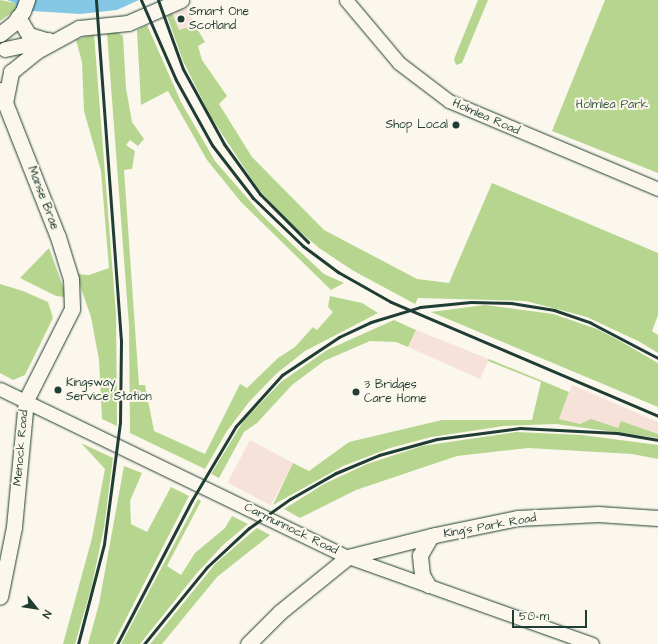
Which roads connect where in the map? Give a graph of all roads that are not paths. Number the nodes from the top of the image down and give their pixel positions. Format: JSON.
{"nodes":[{"id":1,"x":181,"y":0,"type":"edge"},
{"id":2,"x":346,"y":0,"type":"edge"},
{"id":3,"x":23,"y":9,"type":"edge"},
{"id":4,"x":0,"y":34,"type":"edge"},
{"id":5,"x":61,"y":37,"type":"junction"},
{"id":6,"x":45,"y":40,"type":"junction"},
{"id":7,"x":2,"y":54,"type":"edge"},
{"id":8,"x":0,"y":90,"type":"edge"},
{"id":9,"x":5,"y":104,"type":"junction"},
{"id":10,"x":658,"y":189,"type":"edge"},
{"id":11,"x":72,"y":309,"type":"joint"},
{"id":12,"x":0,"y":389,"type":"edge"},
{"id":13,"x":26,"y":400,"type":"junction"},
{"id":14,"x":658,"y":518,"type":"edge"},
{"id":15,"x":432,"y":536,"type":"junction"},
{"id":16,"x":348,"y":557,"type":"junction"},
{"id":17,"x":428,"y":585,"type":"junction"},
{"id":18,"x":0,"y":597,"type":"edge"},
{"id":19,"x":248,"y":644,"type":"edge"},
{"id":20,"x":592,"y":644,"type":"edge"}],
"edges":[{"from":1,"to":5,"type":"main road"},
{"from":2,"to":10,"type":"street","name":"Holmlea Road"},
{"from":3,"to":4,"type":"main road"},
{"from":3,"to":6,"type":"main road"},
{"from":4,"to":7,"type":"main road"},
{"from":5,"to":6,"type":"main road"},
{"from":5,"to":9,"type":"main road"},
{"from":6,"to":7,"type":"main road"},
{"from":8,"to":9,"type":"main road","name":"Manse Brae"},
{"from":9,"to":11,"type":"main road","name":"Manse Brae"},
{"from":11,"to":13,"type":"main road","name":"Menock Road"},
{"from":12,"to":13,"type":"street","name":"Carmunnock Road"},
{"from":13,"to":16,"type":"street","name":"Carmunnock Road"},
{"from":13,"to":18,"type":"main road","name":"Menock Road"},
{"from":14,"to":15,"type":"main road","name":"King's Park Road"},
{"from":15,"to":16,"type":"main road","name":"King's Park Road"},
{"from":15,"to":17,"type":"main road"},
{"from":16,"to":17,"type":"street","name":"Carmunnock Road"},
{"from":16,"to":19,"type":"main road"},
{"from":17,"to":20,"type":"street","name":"Carmunnock Road"}]}
